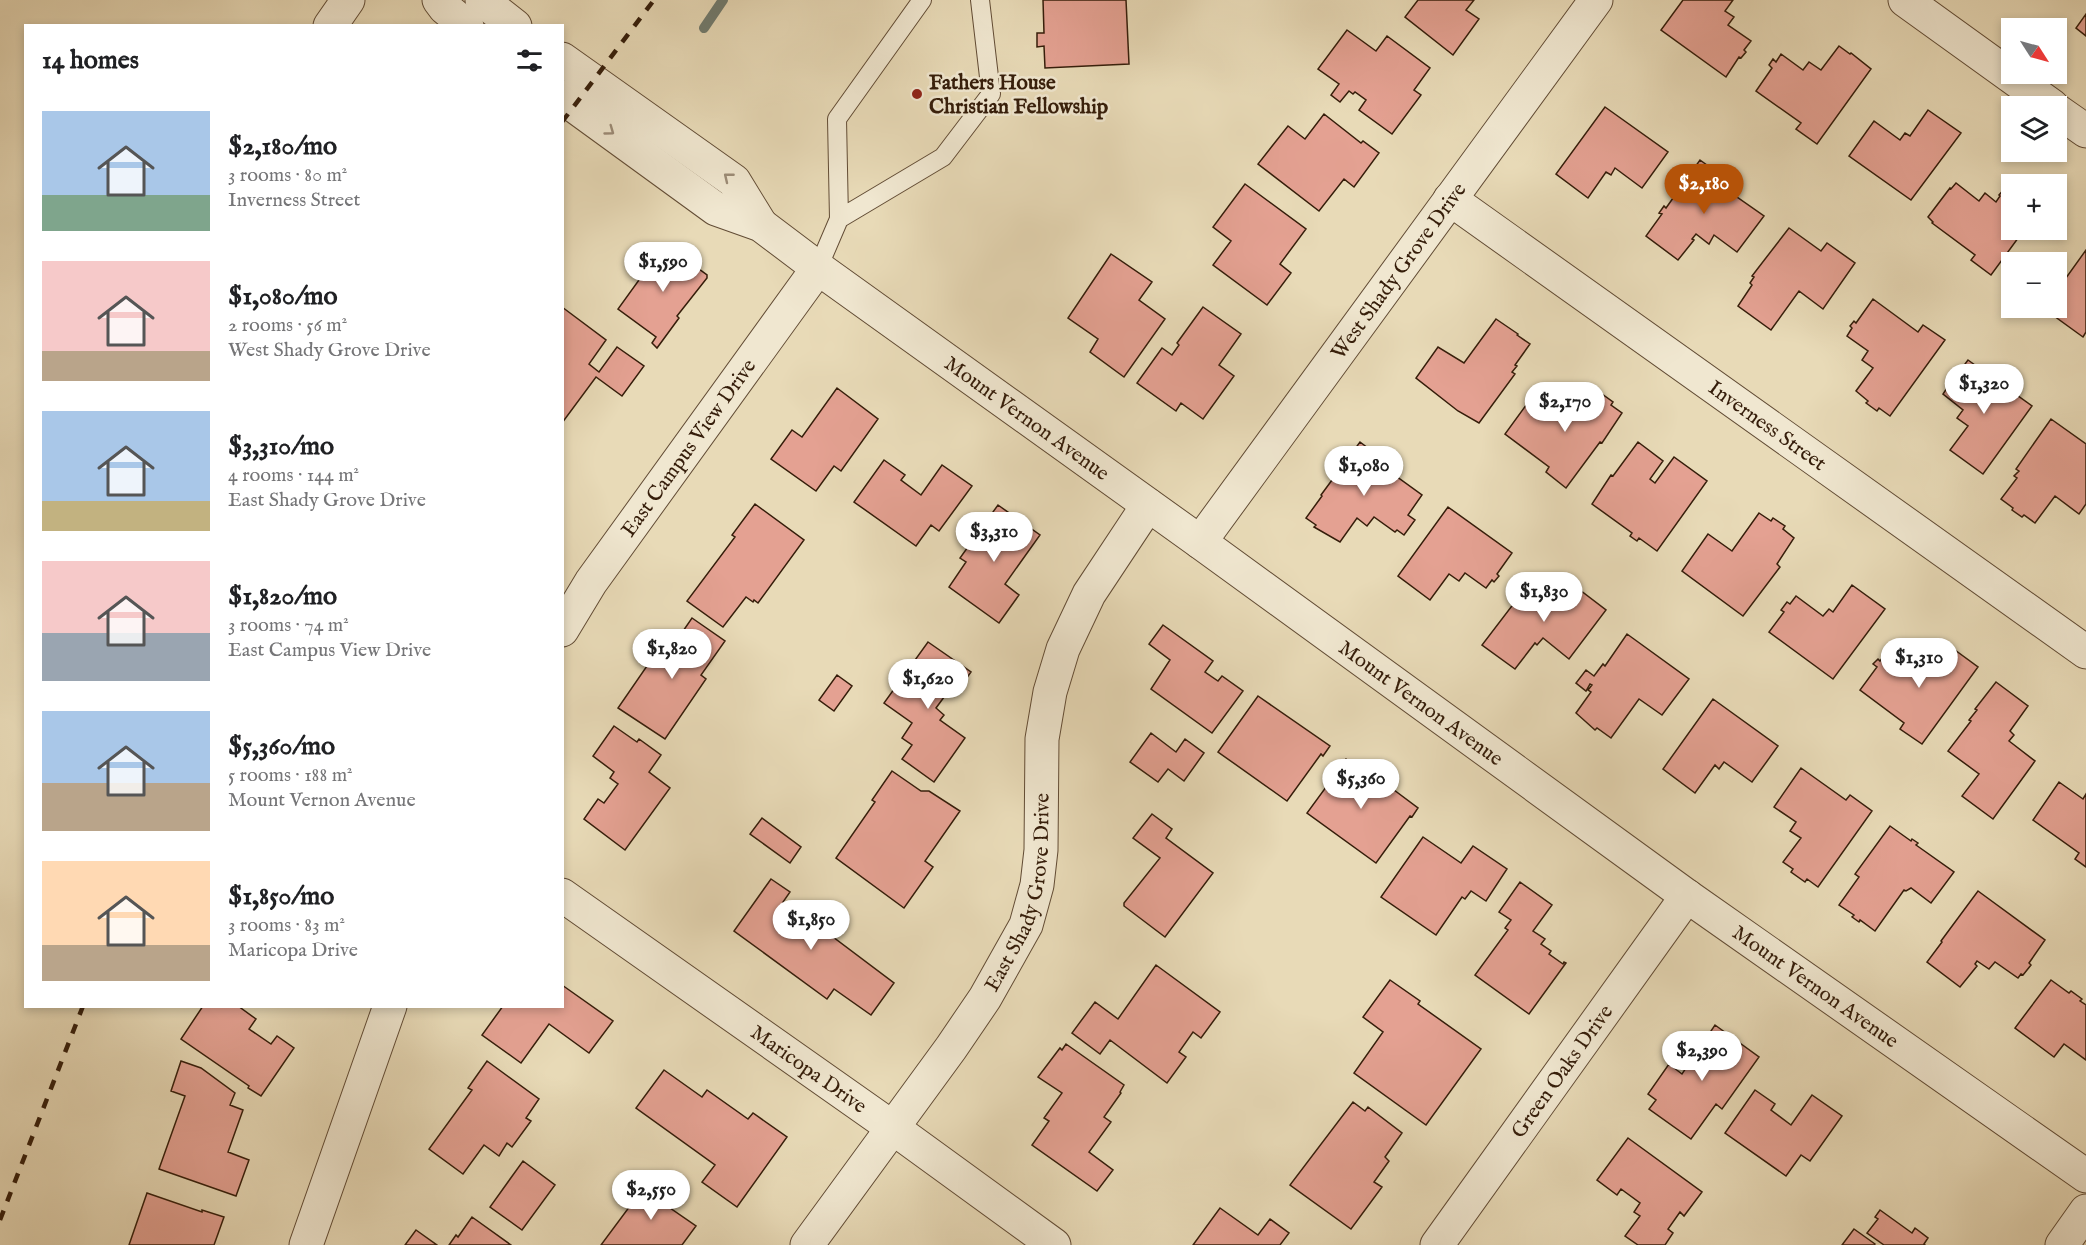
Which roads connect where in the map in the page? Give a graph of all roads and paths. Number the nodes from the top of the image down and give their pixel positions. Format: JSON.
{"nodes":[{"id":1,"x":348,"y":0,"type":"edge"},
{"id":2,"x":439,"y":0,"type":"edge"},
{"id":3,"x":482,"y":0,"type":"edge"},
{"id":4,"x":922,"y":0,"type":"edge"},
{"id":5,"x":980,"y":0,"type":"edge"},
{"id":6,"x":1596,"y":0,"type":"edge"},
{"id":7,"x":1905,"y":0,"type":"edge"},
{"id":8,"x":331,"y":24,"type":"edge"},
{"id":9,"x":465,"y":24,"type":"edge"},
{"id":10,"x":512,"y":24,"type":"edge"},
{"id":11,"x":564,"y":60,"type":"edge"},
{"id":12,"x":2038,"y":96,"type":"edge"},
{"id":13,"x":564,"y":98,"type":"edge"},
{"id":14,"x":2067,"y":118,"type":"edge"},
{"id":15,"x":2086,"y":131,"type":"edge"},
{"id":16,"x":1450,"y":199,"type":"junction"},
{"id":17,"x":839,"y":219,"type":"junction"},
{"id":18,"x":761,"y":225,"type":"junction"},
{"id":19,"x":818,"y":268,"type":"junction"},
{"id":20,"x":1148,"y":505,"type":"junction"},
{"id":21,"x":1200,"y":542,"type":"junction"},
{"id":22,"x":564,"y":627,"type":"edge"},
{"id":23,"x":2086,"y":652,"type":"edge"},
{"id":24,"x":564,"y":895,"type":"edge"},
{"id":25,"x":1687,"y":896,"type":"junction"},
{"id":26,"x":389,"y":1008,"type":"edge"},
{"id":27,"x":893,"y":1128,"type":"junction"},
{"id":28,"x":2086,"y":1176,"type":"edge"},
{"id":29,"x":2086,"y":1211,"type":"edge"},
{"id":30,"x":306,"y":1245,"type":"edge"},
{"id":31,"x":807,"y":1245,"type":"edge"},
{"id":32,"x":1054,"y":1245,"type":"edge"},
{"id":33,"x":1437,"y":1245,"type":"edge"},
{"id":34,"x":2062,"y":1245,"type":"edge"}],
"edges":[{"from":1,"to":8,"type":"street"},
{"from":2,"to":9,"type":"street"},
{"from":3,"to":10,"type":"street"},
{"from":4,"to":17,"type":"lane"},
{"from":5,"to":17,"type":"lane"},
{"from":6,"to":16,"type":"street","name":"West Shady Grove Drive"},
{"from":7,"to":12,"type":"street"},
{"from":18,"to":11,"type":"street","name":"Mount Vernon Avenue","one_way":true},
{"from":13,"to":18,"type":"street","name":"Mount Vernon Avenue","one_way":true},
{"from":14,"to":15,"type":"street"},
{"from":16,"to":21,"type":"street","name":"West Shady Grove Drive"},
{"from":16,"to":23,"type":"street","name":"Inverness Street"},
{"from":17,"to":19,"type":"lane"},
{"from":18,"to":19,"type":"street","name":"Mount Vernon Avenue"},
{"from":19,"to":20,"type":"street","name":"Mount Vernon Avenue"},
{"from":19,"to":22,"type":"street","name":"East Campus View Drive"},
{"from":20,"to":21,"type":"street","name":"Mount Vernon Avenue"},
{"from":20,"to":27,"type":"street","name":"East Shady Grove Drive"},
{"from":21,"to":25,"type":"street","name":"Mount Vernon Avenue"},
{"from":24,"to":27,"type":"street","name":"Maricopa Drive"},
{"from":25,"to":28,"type":"street","name":"Mount Vernon Avenue"},
{"from":25,"to":33,"type":"street","name":"Green Oaks Drive"},
{"from":26,"to":30,"type":"street"},
{"from":27,"to":31,"type":"street","name":"East Shady Grove Drive"},
{"from":27,"to":32,"type":"street","name":"Maricopa Drive"},
{"from":29,"to":34,"type":"street"}]}
